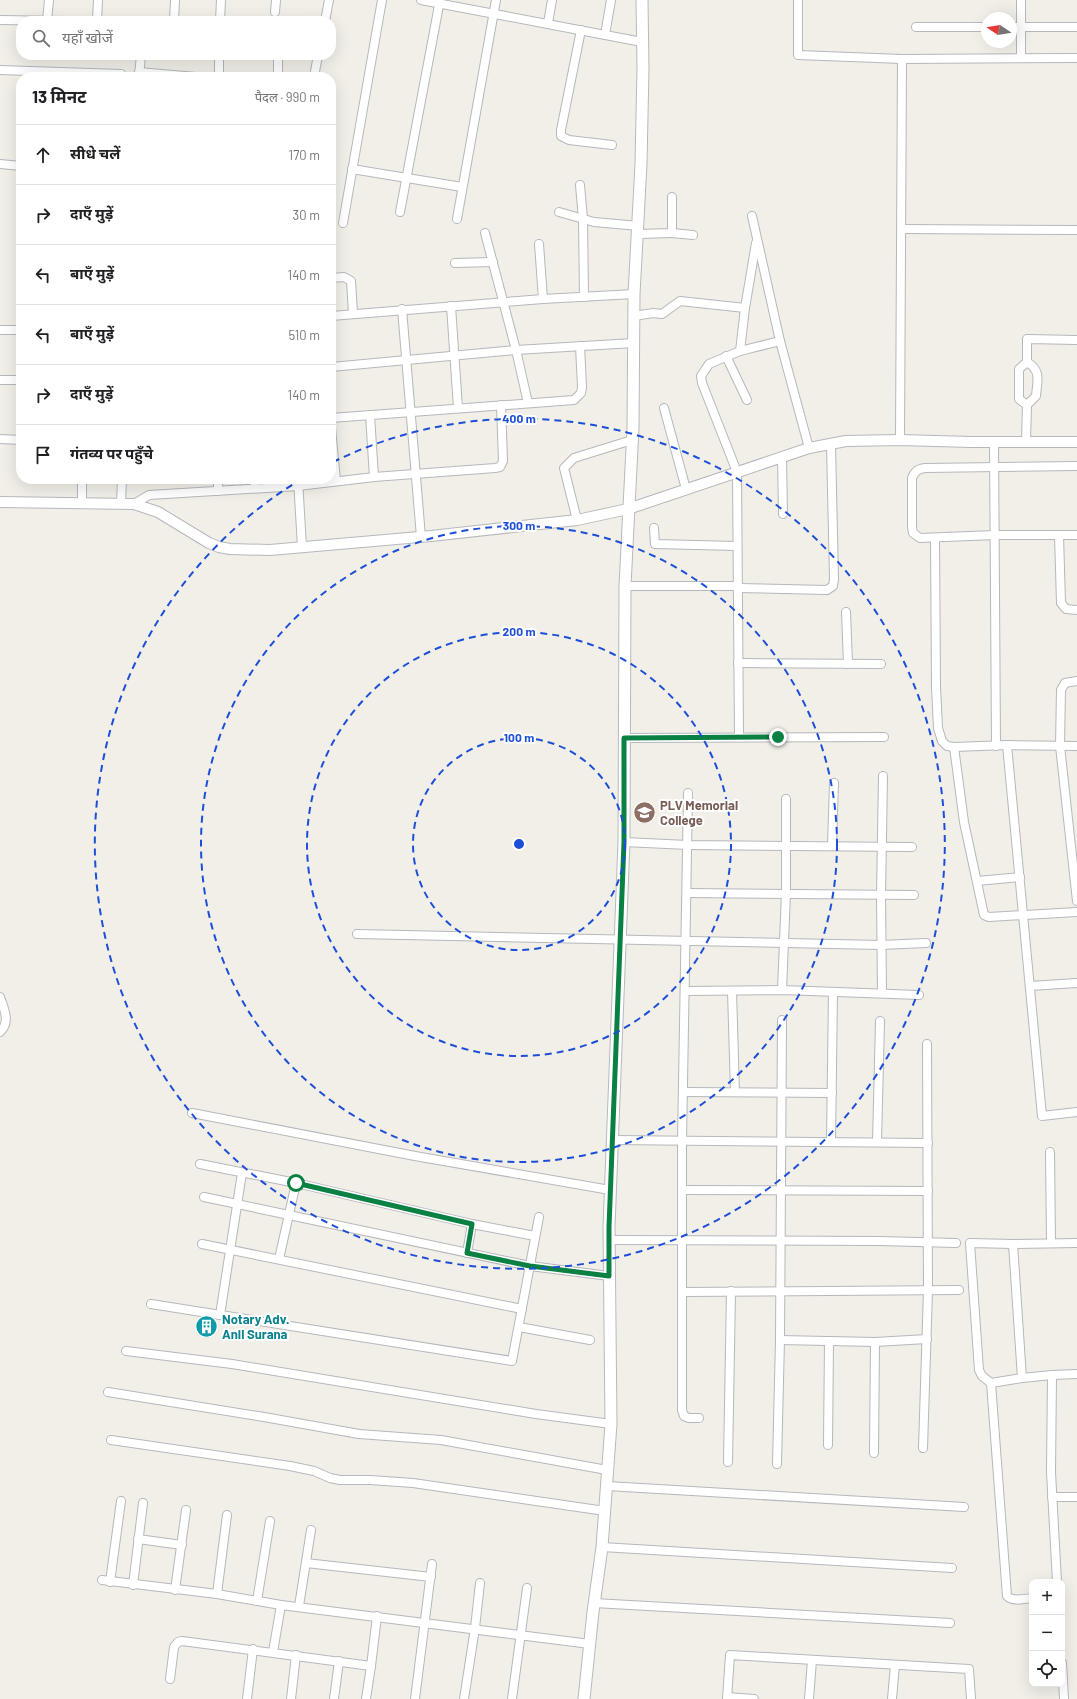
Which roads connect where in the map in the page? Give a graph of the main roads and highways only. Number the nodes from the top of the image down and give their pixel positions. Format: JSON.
{"nodes":[{"id":1,"x":642,"y":0,"type":"edge"},
{"id":2,"x":584,"y":1699,"type":"edge"}],
"edges":[{"from":1,"to":2,"type":"main road"}]}
